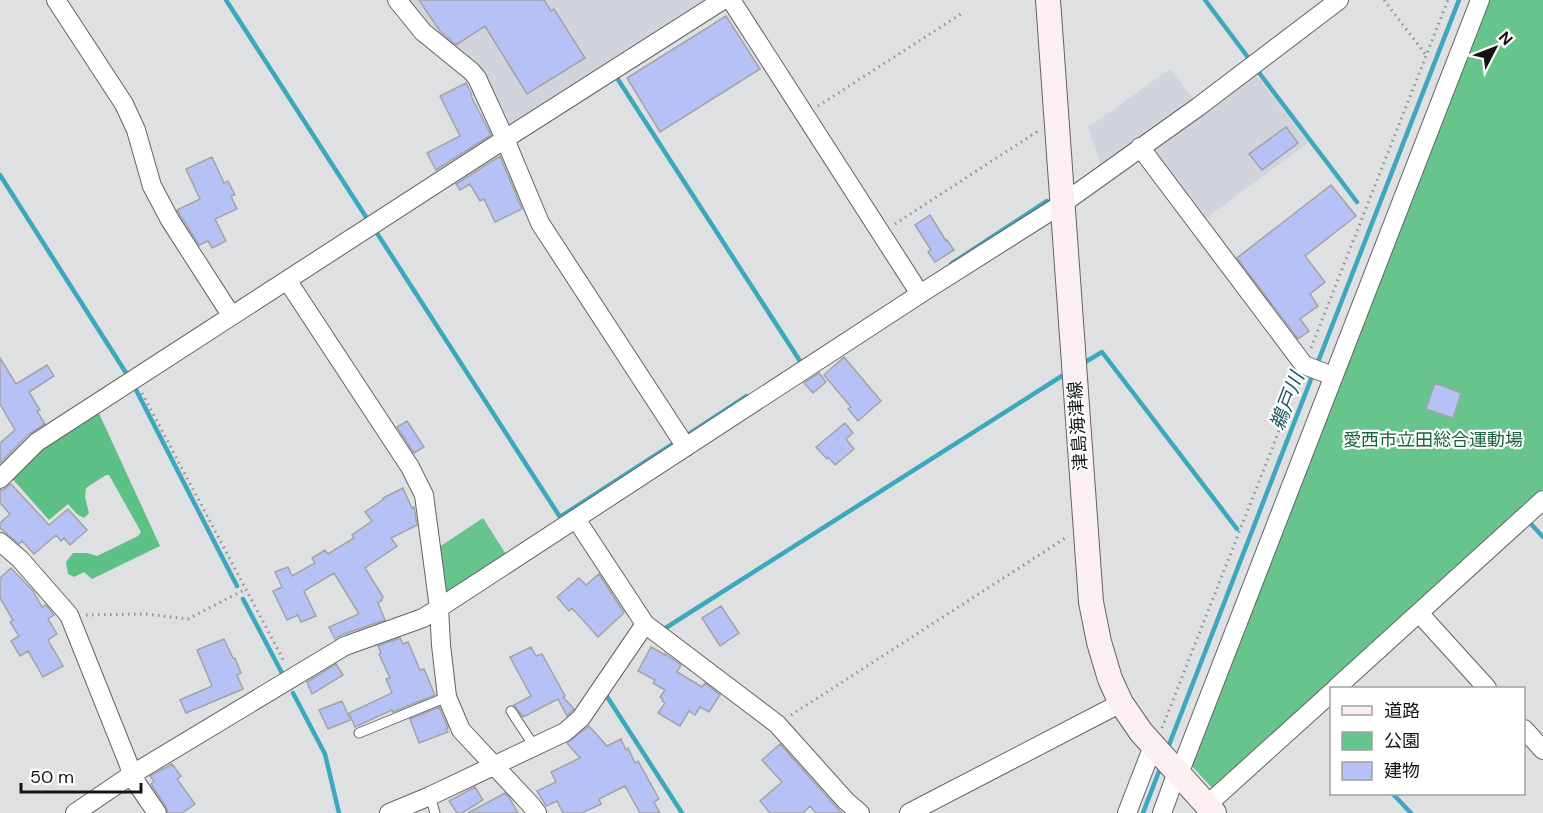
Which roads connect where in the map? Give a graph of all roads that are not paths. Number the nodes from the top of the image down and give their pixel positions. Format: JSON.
{"nodes":[{"id":1,"x":56,"y":0,"type":"edge"},
{"id":2,"x":397,"y":0,"type":"edge"},
{"id":3,"x":723,"y":0,"type":"edge"},
{"id":4,"x":731,"y":0,"type":"edge"},
{"id":5,"x":1048,"y":0,"type":"edge"},
{"id":6,"x":1340,"y":0,"type":"edge"},
{"id":7,"x":1480,"y":0,"type":"edge"},
{"id":8,"x":505,"y":139,"type":"junction"},
{"id":9,"x":1140,"y":147,"type":"junction"},
{"id":10,"x":1062,"y":204,"type":"junction"},
{"id":11,"x":287,"y":280,"type":"junction"},
{"id":12,"x":920,"y":294,"type":"junction"},
{"id":13,"x":231,"y":315,"type":"junction"},
{"id":14,"x":1331,"y":375,"type":"junction"},
{"id":15,"x":686,"y":447,"type":"junction"},
{"id":16,"x":0,"y":479,"type":"edge"},
{"id":17,"x":1543,"y":500,"type":"edge"},
{"id":18,"x":576,"y":519,"type":"junction"},
{"id":19,"x":0,"y":542,"type":"edge"},
{"id":20,"x":439,"y":608,"type":"junction"},
{"id":21,"x":1419,"y":613,"type":"junction"},
{"id":22,"x":645,"y":624,"type":"junction"},
{"id":23,"x":1337,"y":687,"type":"edge"},
{"id":24,"x":1486,"y":687,"type":"edge"},
{"id":25,"x":1330,"y":694,"type":"edge"},
{"id":26,"x":447,"y":697,"type":"junction"},
{"id":27,"x":1121,"y":704,"type":"junction"},
{"id":28,"x":511,"y":711,"type":"dead end"},
{"id":29,"x":1525,"y":730,"type":"edge"},
{"id":30,"x":359,"y":733,"type":"dead end"},
{"id":31,"x":534,"y":746,"type":"junction"},
{"id":32,"x":1154,"y":747,"type":"junction"},
{"id":33,"x":1543,"y":750,"type":"edge"},
{"id":34,"x":494,"y":765,"type":"junction"},
{"id":35,"x":1177,"y":772,"type":"junction"},
{"id":36,"x":131,"y":775,"type":"junction"},
{"id":37,"x":433,"y":804,"type":"edge"},
{"id":38,"x":1211,"y":809,"type":"edge"},
{"id":39,"x":75,"y":813,"type":"edge"},
{"id":40,"x":157,"y":813,"type":"edge"},
{"id":41,"x":389,"y":813,"type":"edge"},
{"id":42,"x":537,"y":813,"type":"edge"},
{"id":43,"x":860,"y":813,"type":"edge"},
{"id":44,"x":909,"y":813,"type":"edge"},
{"id":45,"x":1127,"y":813,"type":"edge"},
{"id":46,"x":1162,"y":813,"type":"edge"}],
"edges":[{"from":1,"to":13,"type":"street"},
{"from":2,"to":8,"type":"street"},
{"from":3,"to":8,"type":"street"},
{"from":4,"to":12,"type":"street"},
{"from":5,"to":10,"type":"main road","name":"津島海津線"},
{"from":6,"to":9,"type":"street"},
{"from":7,"to":14,"type":"street"},
{"from":8,"to":11,"type":"street"},
{"from":8,"to":15,"type":"street"},
{"from":9,"to":10,"type":"street"},
{"from":9,"to":14,"type":"street"},
{"from":10,"to":12,"type":"street"},
{"from":10,"to":27,"type":"main road","name":"津島海津線"},
{"from":11,"to":13,"type":"street"},
{"from":11,"to":20,"type":"street"},
{"from":12,"to":15,"type":"street"},
{"from":13,"to":16,"type":"street"},
{"from":14,"to":35,"type":"street"},
{"from":15,"to":18,"type":"street"},
{"from":17,"to":21,"type":"street"},
{"from":18,"to":20,"type":"street"},
{"from":18,"to":22,"type":"street"},
{"from":19,"to":36,"type":"street"},
{"from":20,"to":26,"type":"street"},
{"from":20,"to":36,"type":"street"},
{"from":21,"to":23,"type":"street"},
{"from":21,"to":24,"type":"street"},
{"from":22,"to":31,"type":"street"},
{"from":22,"to":43,"type":"street"},
{"from":25,"to":38,"type":"street"},
{"from":26,"to":30,"type":"lane"},
{"from":26,"to":34,"type":"street"},
{"from":27,"to":32,"type":"main road","name":"津島海津線"},
{"from":27,"to":44,"type":"street"},
{"from":28,"to":31,"type":"lane"},
{"from":29,"to":33,"type":"street"},
{"from":31,"to":34,"type":"street"},
{"from":32,"to":35,"type":"main road","name":"津島海津線"},
{"from":32,"to":45,"type":"street"},
{"from":34,"to":37,"type":"street"},
{"from":34,"to":42,"type":"street"},
{"from":35,"to":38,"type":"main road","name":"津島海津線"},
{"from":35,"to":46,"type":"street"},
{"from":36,"to":39,"type":"street"},
{"from":36,"to":40,"type":"street"},
{"from":37,"to":41,"type":"street"}]}
